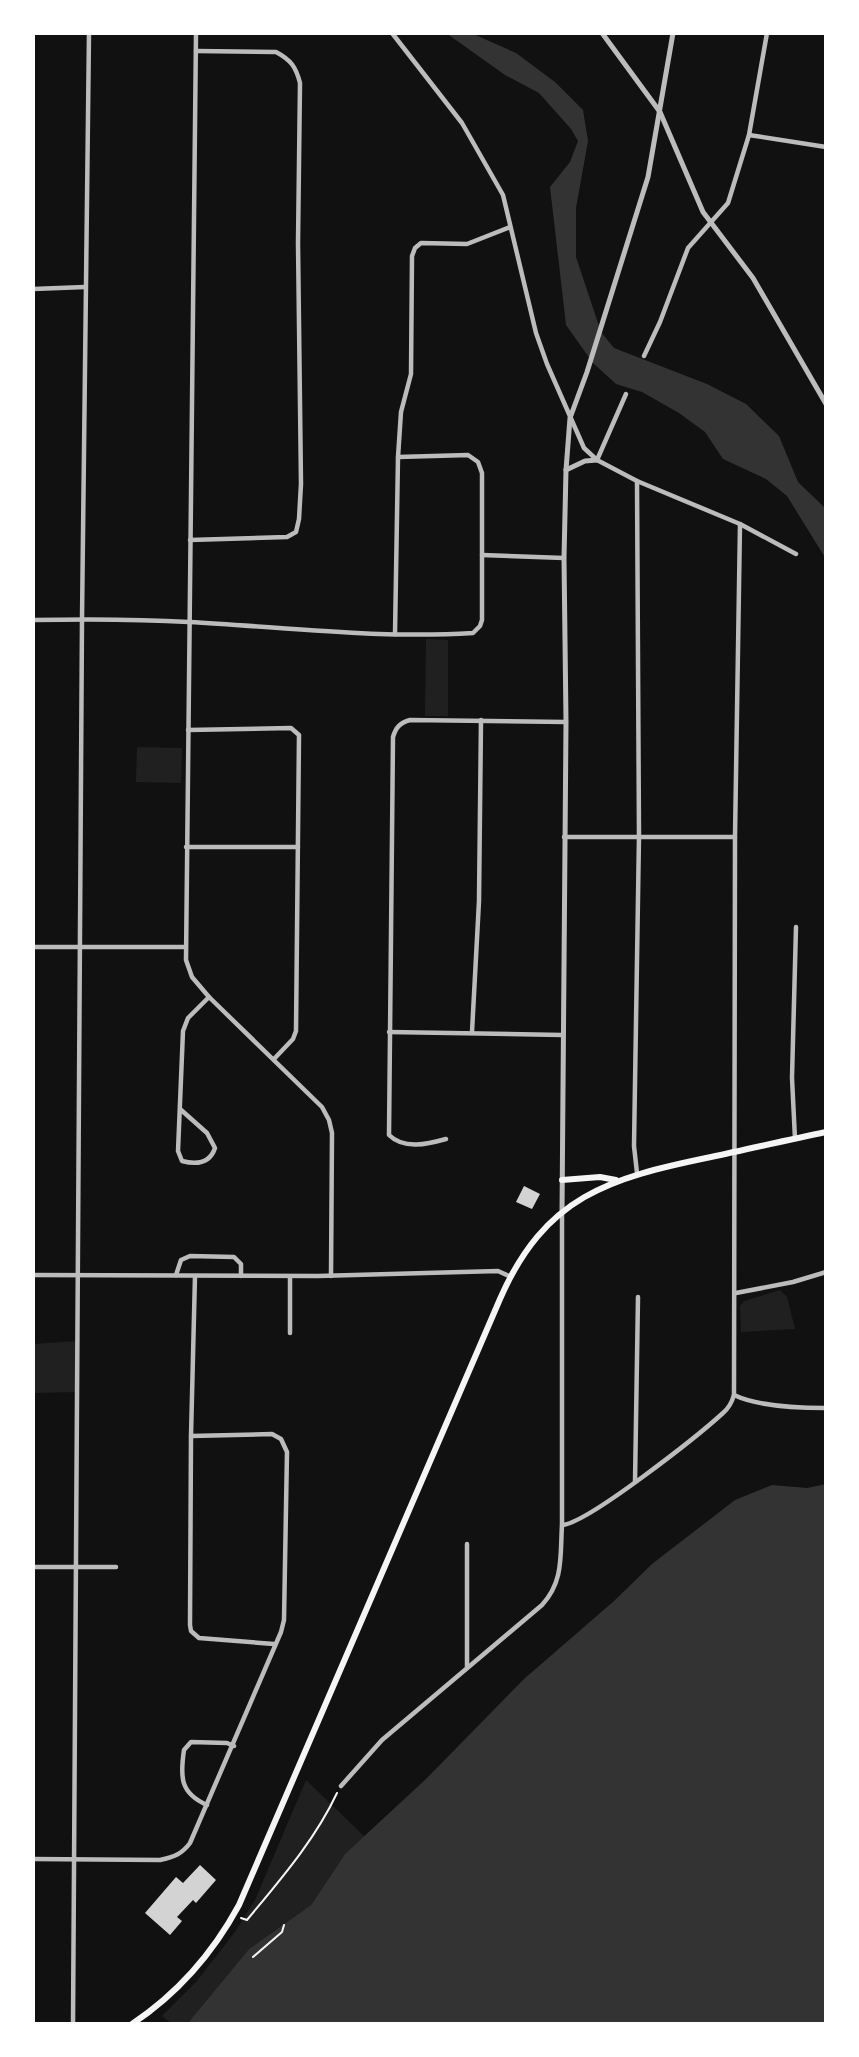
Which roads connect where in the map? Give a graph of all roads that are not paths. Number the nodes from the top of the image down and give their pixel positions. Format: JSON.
{"nodes":[{"id":1,"x":89,"y":33,"type":"edge"},
{"id":2,"x":196,"y":33,"type":"edge"},
{"id":3,"x":392,"y":33,"type":"edge"},
{"id":4,"x":602,"y":33,"type":"edge"},
{"id":5,"x":673,"y":33,"type":"edge"},
{"id":6,"x":767,"y":33,"type":"edge"},
{"id":7,"x":196,"y":51,"type":"junction"},
{"id":8,"x":660,"y":112,"type":"junction"},
{"id":9,"x":749,"y":135,"type":"junction"},
{"id":10,"x":826,"y":147,"type":"edge"},
{"id":11,"x":710,"y":223,"type":"junction"},
{"id":12,"x":510,"y":227,"type":"junction"},
{"id":13,"x":85,"y":287,"type":"junction"},
{"id":14,"x":33,"y":289,"type":"edge"},
{"id":15,"x":644,"y":356,"type":"dead end"},
{"id":16,"x":626,"y":394,"type":"dead end"},
{"id":17,"x":826,"y":404,"type":"edge"},
{"id":18,"x":570,"y":418,"type":"junction"},
{"id":19,"x":398,"y":457,"type":"junction"},
{"id":20,"x":597,"y":460,"type":"junction"},
{"id":21,"x":566,"y":470,"type":"junction"},
{"id":22,"x":637,"y":481,"type":"junction"},
{"id":23,"x":740,"y":524,"type":"junction"},
{"id":24,"x":190,"y":540,"type":"junction"},
{"id":25,"x":796,"y":554,"type":"dead end"},
{"id":26,"x":482,"y":555,"type":"junction"},
{"id":27,"x":564,"y":558,"type":"junction"},
{"id":28,"x":82,"y":619,"type":"junction"},
{"id":29,"x":33,"y":620,"type":"edge"},
{"id":30,"x":190,"y":622,"type":"junction"},
{"id":31,"x":395,"y":634,"type":"junction"},
{"id":32,"x":481,"y":720,"type":"junction"},
{"id":33,"x":566,"y":722,"type":"junction"},
{"id":34,"x":188,"y":730,"type":"junction"},
{"id":35,"x":639,"y":836,"type":"junction"},
{"id":36,"x":564,"y":837,"type":"junction"},
{"id":37,"x":735,"y":837,"type":"junction"},
{"id":38,"x":186,"y":847,"type":"junction"},
{"id":39,"x":298,"y":847,"type":"junction"},
{"id":40,"x":796,"y":927,"type":"dead end"},
{"id":41,"x":33,"y":947,"type":"edge"},
{"id":42,"x":185,"y":947,"type":"junction"},
{"id":43,"x":81,"y":948,"type":"junction"},
{"id":44,"x":209,"y":997,"type":"junction"},
{"id":45,"x":389,"y":1032,"type":"junction"},
{"id":46,"x":472,"y":1032,"type":"junction"},
{"id":47,"x":562,"y":1035,"type":"junction"},
{"id":48,"x":274,"y":1059,"type":"junction"},
{"id":49,"x":180,"y":1108,"type":"junction"},
{"id":50,"x":826,"y":1132,"type":"edge"},
{"id":51,"x":446,"y":1139,"type":"dead end"},
{"id":52,"x":795,"y":1139,"type":"junction"},
{"id":53,"x":736,"y":1152,"type":"junction"},
{"id":54,"x":637,"y":1173,"type":"junction"},
{"id":55,"x":562,"y":1180,"type":"junction"},
{"id":56,"x":618,"y":1180,"type":"junction"},
{"id":57,"x":562,"y":1213,"type":"junction"},
{"id":58,"x":826,"y":1272,"type":"edge"},
{"id":59,"x":33,"y":1275,"type":"edge"},
{"id":60,"x":79,"y":1275,"type":"junction"},
{"id":61,"x":176,"y":1275,"type":"junction"},
{"id":62,"x":195,"y":1276,"type":"junction"},
{"id":63,"x":241,"y":1276,"type":"junction"},
{"id":64,"x":331,"y":1276,"type":"junction"},
{"id":65,"x":290,"y":1277,"type":"junction"},
{"id":66,"x":511,"y":1277,"type":"junction"},
{"id":67,"x":736,"y":1293,"type":"junction"},
{"id":68,"x":638,"y":1297,"type":"dead end"},
{"id":69,"x":290,"y":1333,"type":"dead end"},
{"id":70,"x":734,"y":1395,"type":"junction"},
{"id":71,"x":826,"y":1408,"type":"edge"},
{"id":72,"x":191,"y":1436,"type":"junction"},
{"id":73,"x":635,"y":1482,"type":"junction"},
{"id":74,"x":562,"y":1525,"type":"junction"},
{"id":75,"x":467,"y":1544,"type":"dead end"},
{"id":76,"x":33,"y":1567,"type":"edge"},
{"id":77,"x":77,"y":1567,"type":"junction"},
{"id":78,"x":116,"y":1567,"type":"dead end"},
{"id":79,"x":274,"y":1644,"type":"junction"},
{"id":80,"x":467,"y":1668,"type":"junction"},
{"id":81,"x":234,"y":1746,"type":"junction"},
{"id":82,"x":341,"y":1786,"type":"road end"},
{"id":83,"x":207,"y":1805,"type":"junction"},
{"id":84,"x":74,"y":1858,"type":"junction"},
{"id":85,"x":33,"y":1859,"type":"edge"},
{"id":86,"x":73,"y":2024,"type":"edge"},
{"id":87,"x":132,"y":2024,"type":"edge"}],
"edges":[{"from":1,"to":13,"type":"street"},
{"from":2,"to":7,"type":"street"},
{"from":3,"to":12,"type":"street"},
{"from":4,"to":8,"type":"street"},
{"from":5,"to":8,"type":"street"},
{"from":6,"to":9,"type":"street"},
{"from":7,"to":24,"type":"street"},
{"from":7,"to":24,"type":"street"},
{"from":8,"to":11,"type":"street"},
{"from":8,"to":18,"type":"street"},
{"from":9,"to":10,"type":"street"},
{"from":9,"to":11,"type":"street"},
{"from":11,"to":15,"type":"street"},
{"from":11,"to":17,"type":"street"},
{"from":12,"to":18,"type":"street"},
{"from":12,"to":19,"type":"street"},
{"from":13,"to":14,"type":"street"},
{"from":13,"to":28,"type":"street"},
{"from":16,"to":20,"type":"street"},
{"from":18,"to":20,"type":"street"},
{"from":18,"to":21,"type":"street"},
{"from":19,"to":26,"type":"street"},
{"from":19,"to":31,"type":"street"},
{"from":20,"to":21,"type":"street"},
{"from":20,"to":22,"type":"street"},
{"from":21,"to":27,"type":"street"},
{"from":22,"to":23,"type":"street"},
{"from":22,"to":35,"type":"street"},
{"from":23,"to":25,"type":"street"},
{"from":23,"to":37,"type":"street"},
{"from":24,"to":30,"type":"street"},
{"from":26,"to":27,"type":"street"},
{"from":26,"to":31,"type":"street"},
{"from":27,"to":33,"type":"street"},
{"from":28,"to":29,"type":"street"},
{"from":28,"to":30,"type":"street"},
{"from":28,"to":43,"type":"street"},
{"from":30,"to":31,"type":"street"},
{"from":30,"to":34,"type":"street"},
{"from":32,"to":33,"type":"street"},
{"from":32,"to":45,"type":"street"},
{"from":32,"to":46,"type":"street"},
{"from":33,"to":36,"type":"street"},
{"from":34,"to":38,"type":"street"},
{"from":34,"to":39,"type":"street"},
{"from":35,"to":36,"type":"street"},
{"from":35,"to":37,"type":"street"},
{"from":35,"to":54,"type":"street"},
{"from":36,"to":47,"type":"street"},
{"from":37,"to":53,"type":"street"},
{"from":38,"to":39,"type":"street"},
{"from":38,"to":42,"type":"street"},
{"from":39,"to":48,"type":"street"},
{"from":40,"to":52,"type":"street"},
{"from":41,"to":43,"type":"street"},
{"from":42,"to":43,"type":"street"},
{"from":42,"to":44,"type":"street"},
{"from":43,"to":60,"type":"street"},
{"from":44,"to":48,"type":"street"},
{"from":44,"to":49,"type":"street"},
{"from":45,"to":46,"type":"street"},
{"from":45,"to":51,"type":"street"},
{"from":46,"to":47,"type":"street"},
{"from":47,"to":55,"type":"street"},
{"from":48,"to":64,"type":"street"},
{"from":49,"to":49,"type":"street"},
{"from":50,"to":52,"type":"main road"},
{"from":52,"to":53,"type":"main road"},
{"from":53,"to":54,"type":"main road"},
{"from":53,"to":67,"type":"street"},
{"from":54,"to":56,"type":"main road"},
{"from":55,"to":56,"type":"main road"},
{"from":55,"to":57,"type":"street"},
{"from":56,"to":57,"type":"main road"},
{"from":57,"to":66,"type":"main road"},
{"from":57,"to":74,"type":"street"},
{"from":58,"to":67,"type":"street"},
{"from":59,"to":60,"type":"street"},
{"from":60,"to":61,"type":"street"},
{"from":60,"to":77,"type":"street"},
{"from":61,"to":62,"type":"street"},
{"from":61,"to":63,"type":"street"},
{"from":62,"to":63,"type":"street"},
{"from":62,"to":72,"type":"street"},
{"from":63,"to":65,"type":"street"},
{"from":64,"to":65,"type":"street"},
{"from":64,"to":66,"type":"street"},
{"from":65,"to":69,"type":"street"},
{"from":66,"to":87,"type":"main road"},
{"from":67,"to":70,"type":"street"},
{"from":68,"to":73,"type":"street"},
{"from":70,"to":71,"type":"street"},
{"from":70,"to":73,"type":"street"},
{"from":72,"to":79,"type":"street"},
{"from":72,"to":79,"type":"street"},
{"from":73,"to":74,"type":"street"},
{"from":74,"to":80,"type":"street"},
{"from":75,"to":80,"type":"street"},
{"from":76,"to":77,"type":"street"},
{"from":77,"to":78,"type":"street"},
{"from":77,"to":84,"type":"street"},
{"from":79,"to":81,"type":"street"},
{"from":80,"to":82,"type":"street"},
{"from":81,"to":83,"type":"street"},
{"from":81,"to":83,"type":"street"},
{"from":83,"to":84,"type":"street"},
{"from":84,"to":85,"type":"street"},
{"from":84,"to":86,"type":"street"}]}
